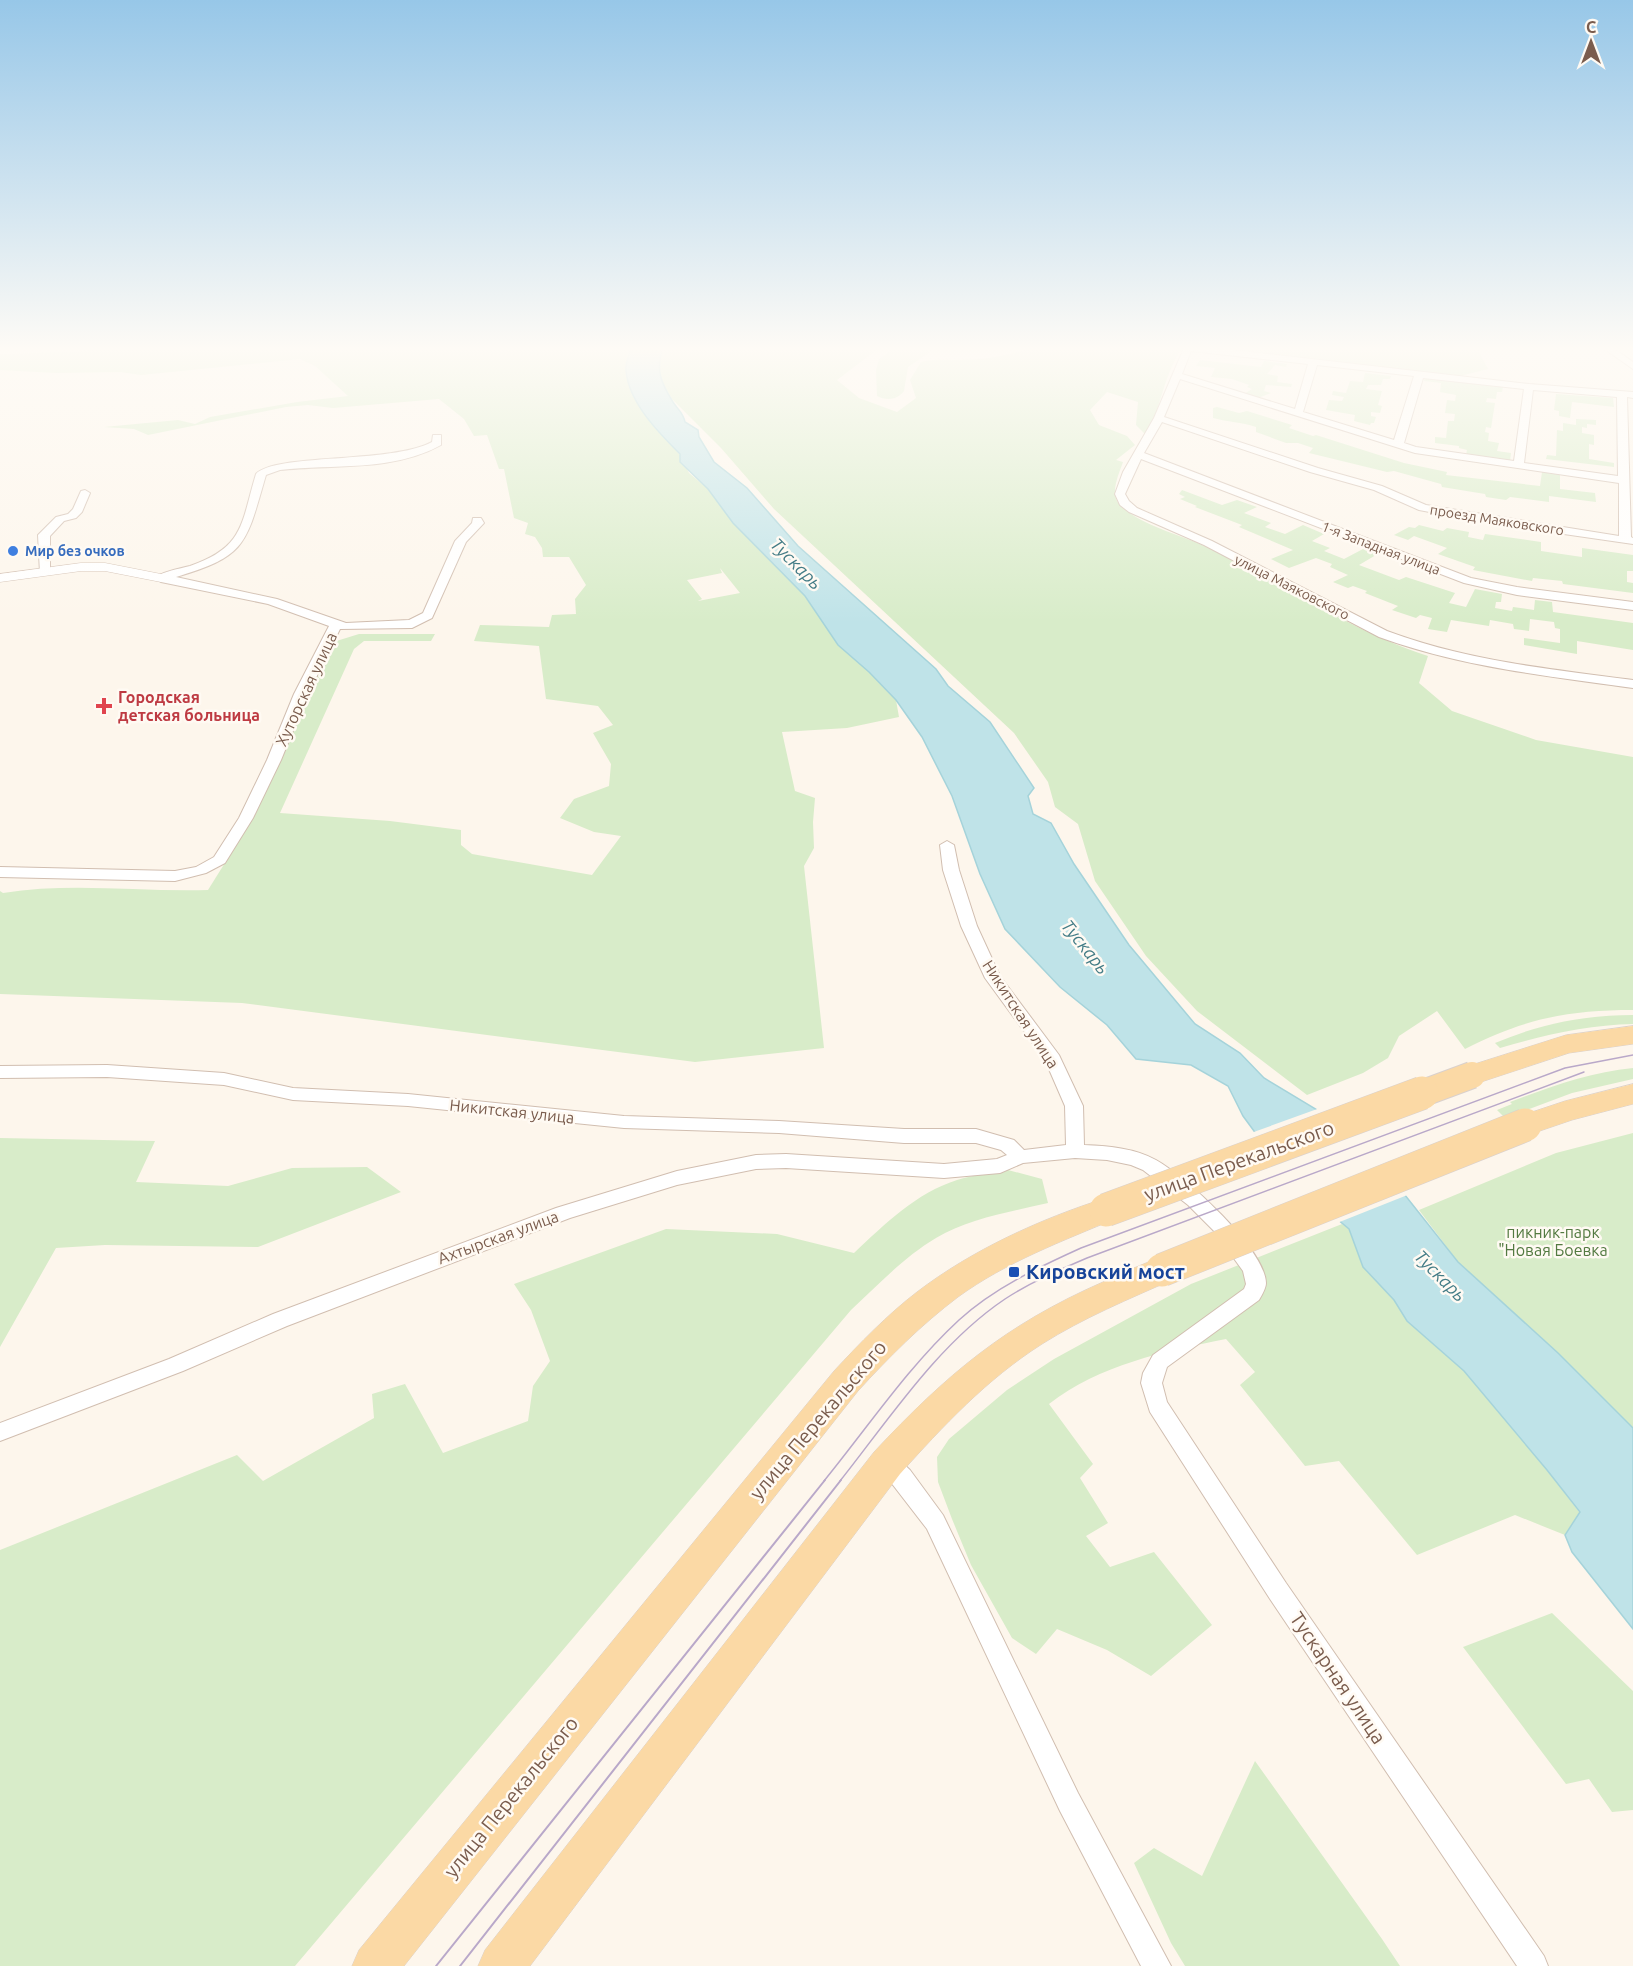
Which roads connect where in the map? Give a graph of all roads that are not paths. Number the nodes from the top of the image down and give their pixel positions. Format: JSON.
{"nodes":[{"id":1,"x":437,"y":440,"type":"edge"},
{"id":2,"x":1146,"y":440,"type":"edge"},
{"id":3,"x":1224,"y":440,"type":"edge"},
{"id":4,"x":1381,"y":440,"type":"edge"},
{"id":5,"x":1400,"y":440,"type":"edge"},
{"id":6,"x":1522,"y":440,"type":"edge"},
{"id":7,"x":1625,"y":440,"type":"edge"},
{"id":8,"x":1398,"y":445,"type":"junction"},
{"id":9,"x":1138,"y":454,"type":"junction"},
{"id":10,"x":1518,"y":466,"type":"junction"},
{"id":11,"x":1623,"y":480,"type":"junction"},
{"id":12,"x":85,"y":493,"type":"dead end"},
{"id":13,"x":477,"y":520,"type":"dead end"},
{"id":14,"x":1629,"y":540,"type":"edge"},
{"id":15,"x":44,"y":571,"type":"junction"},
{"id":16,"x":0,"y":578,"type":"edge"},
{"id":17,"x":161,"y":578,"type":"junction"},
{"id":18,"x":1633,"y":606,"type":"edge"},
{"id":19,"x":341,"y":626,"type":"junction"},
{"id":20,"x":1633,"y":684,"type":"edge"},
{"id":21,"x":947,"y":845,"type":"dead end"},
{"id":22,"x":0,"y":872,"type":"edge"},
{"id":23,"x":1633,"y":1035,"type":"edge"},
{"id":24,"x":0,"y":1072,"type":"edge"},
{"id":25,"x":1633,"y":1094,"type":"edge"},
{"id":26,"x":1075,"y":1151,"type":"junction"},
{"id":27,"x":1020,"y":1157,"type":"junction"},
{"id":28,"x":1150,"y":1385,"type":"joint"},
{"id":29,"x":0,"y":1432,"type":"edge"},
{"id":30,"x":887,"y":1463,"type":"junction"},
{"id":31,"x":375,"y":1966,"type":"edge"},
{"id":32,"x":501,"y":1966,"type":"edge"},
{"id":33,"x":1157,"y":1966,"type":"edge"},
{"id":34,"x":1534,"y":1966,"type":"edge"}],
"edges":[{"from":1,"to":17,"type":"street"},
{"from":2,"to":9,"type":"street","name":"улица Маяковского"},
{"from":3,"to":14,"type":"street","name":"проезд Маяковского"},
{"from":4,"to":8,"type":"street"},
{"from":5,"to":8,"type":"street"},
{"from":6,"to":10,"type":"street"},
{"from":7,"to":11,"type":"street"},
{"from":8,"to":10,"type":"street"},
{"from":9,"to":18,"type":"street","name":"1-я Западная улица"},
{"from":9,"to":20,"type":"street","name":"улица Маяковского"},
{"from":10,"to":11,"type":"street"},
{"from":11,"to":14,"type":"street"},
{"from":12,"to":15,"type":"street"},
{"from":13,"to":19,"type":"street","name":"Хуторская улица"},
{"from":15,"to":16,"type":"street","name":"Хуторская улица"},
{"from":15,"to":17,"type":"street","name":"Хуторская улица"},
{"from":17,"to":19,"type":"street","name":"Хуторская улица"},
{"from":19,"to":22,"type":"street","name":"Хуторская улица"},
{"from":21,"to":26,"type":"street","name":"Никитская улица"},
{"from":23,"to":31,"type":"main road","name":"улица Перекальского","bridge":true},
{"from":24,"to":27,"type":"street","name":"Никитская улица"},
{"from":25,"to":30,"type":"main road","bridge":true},
{"from":26,"to":27,"type":"street","name":"Ахтырская улица"},
{"from":26,"to":28,"type":"street","name":"Ахтырская улица"},
{"from":27,"to":29,"type":"street","name":"Ахтырская улица"},
{"from":28,"to":34,"type":"street","name":"Тускарная улица"},
{"from":30,"to":32,"type":"main road"},
{"from":30,"to":33,"type":"street"}]}
